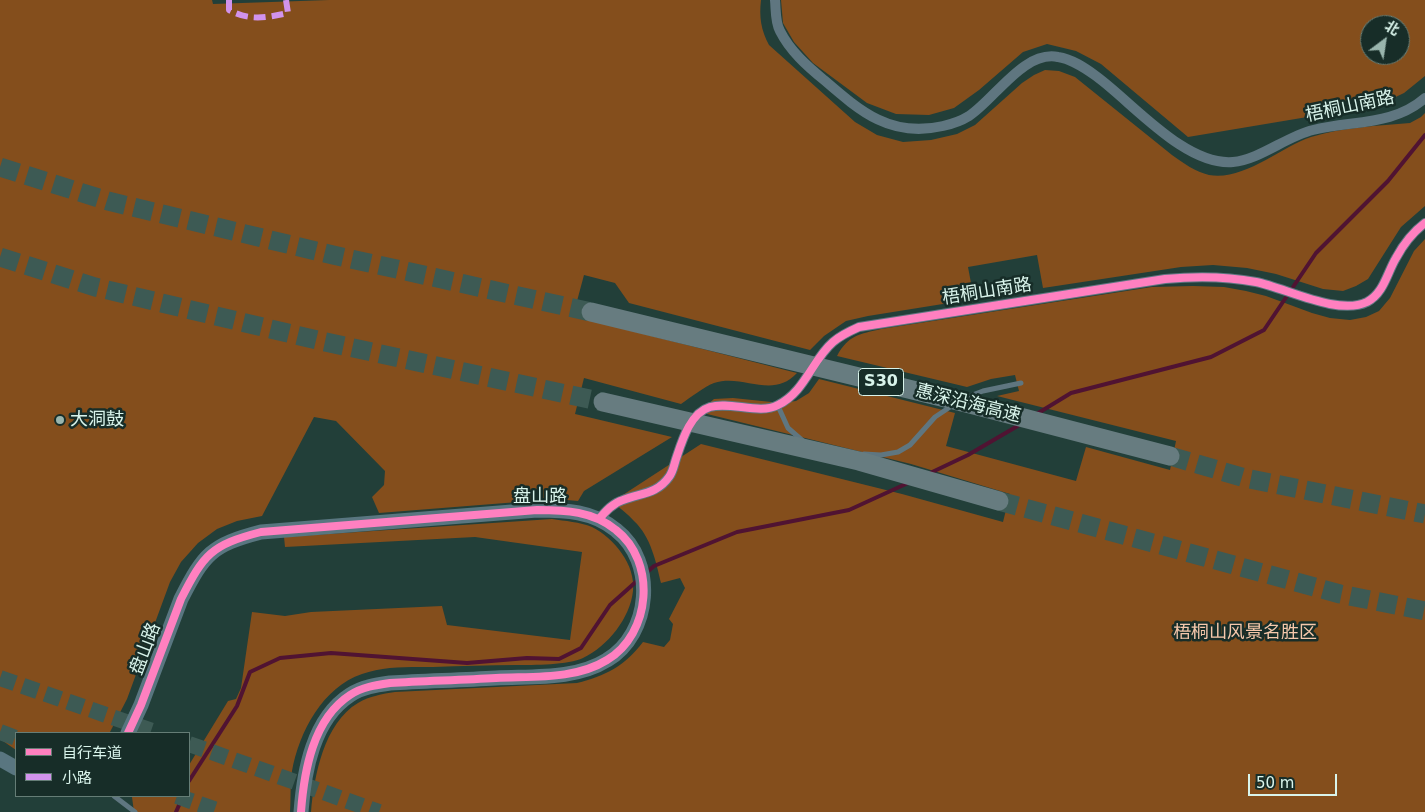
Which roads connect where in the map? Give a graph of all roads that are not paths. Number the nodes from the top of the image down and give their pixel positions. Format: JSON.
{"nodes":[{"id":1,"x":775,"y":0,"type":"edge"},
{"id":2,"x":1425,"y":98,"type":"edge"},
{"id":3,"x":1425,"y":223,"type":"edge"},
{"id":4,"x":591,"y":312,"type":"tunnel mouth"},
{"id":5,"x":1021,"y":383,"type":"dead end"},
{"id":6,"x":604,"y":402,"type":"tunnel mouth"},
{"id":7,"x":778,"y":406,"type":"junction"},
{"id":8,"x":1170,"y":456,"type":"tunnel mouth"},
{"id":9,"x":1000,"y":502,"type":"tunnel mouth"},
{"id":10,"x":599,"y":519,"type":"junction"},
{"id":11,"x":128,"y":732,"type":"edge"},
{"id":12,"x":0,"y":759,"type":"edge"},
{"id":13,"x":15,"y":767,"type":"edge"},
{"id":14,"x":115,"y":797,"type":"edge"},
{"id":15,"x":135,"y":812,"type":"edge"},
{"id":16,"x":301,"y":812,"type":"edge"}],
"edges":[{"from":1,"to":2,"type":"street","name":"梧桐山南路"},
{"from":3,"to":7,"type":"street","name":"梧桐山南路"},
{"from":4,"to":8,"type":"highway","name":"惠深沿海高速","number":"S30"},
{"from":5,"to":7,"type":"lane"},
{"from":6,"to":9,"type":"highway"},
{"from":7,"to":10,"type":"street"},
{"from":10,"to":11,"type":"main road","name":"盘山路"},
{"from":10,"to":16,"type":"main road","name":"盘山路"},
{"from":12,"to":13,"type":"main road"},
{"from":14,"to":15,"type":"lane"}]}
